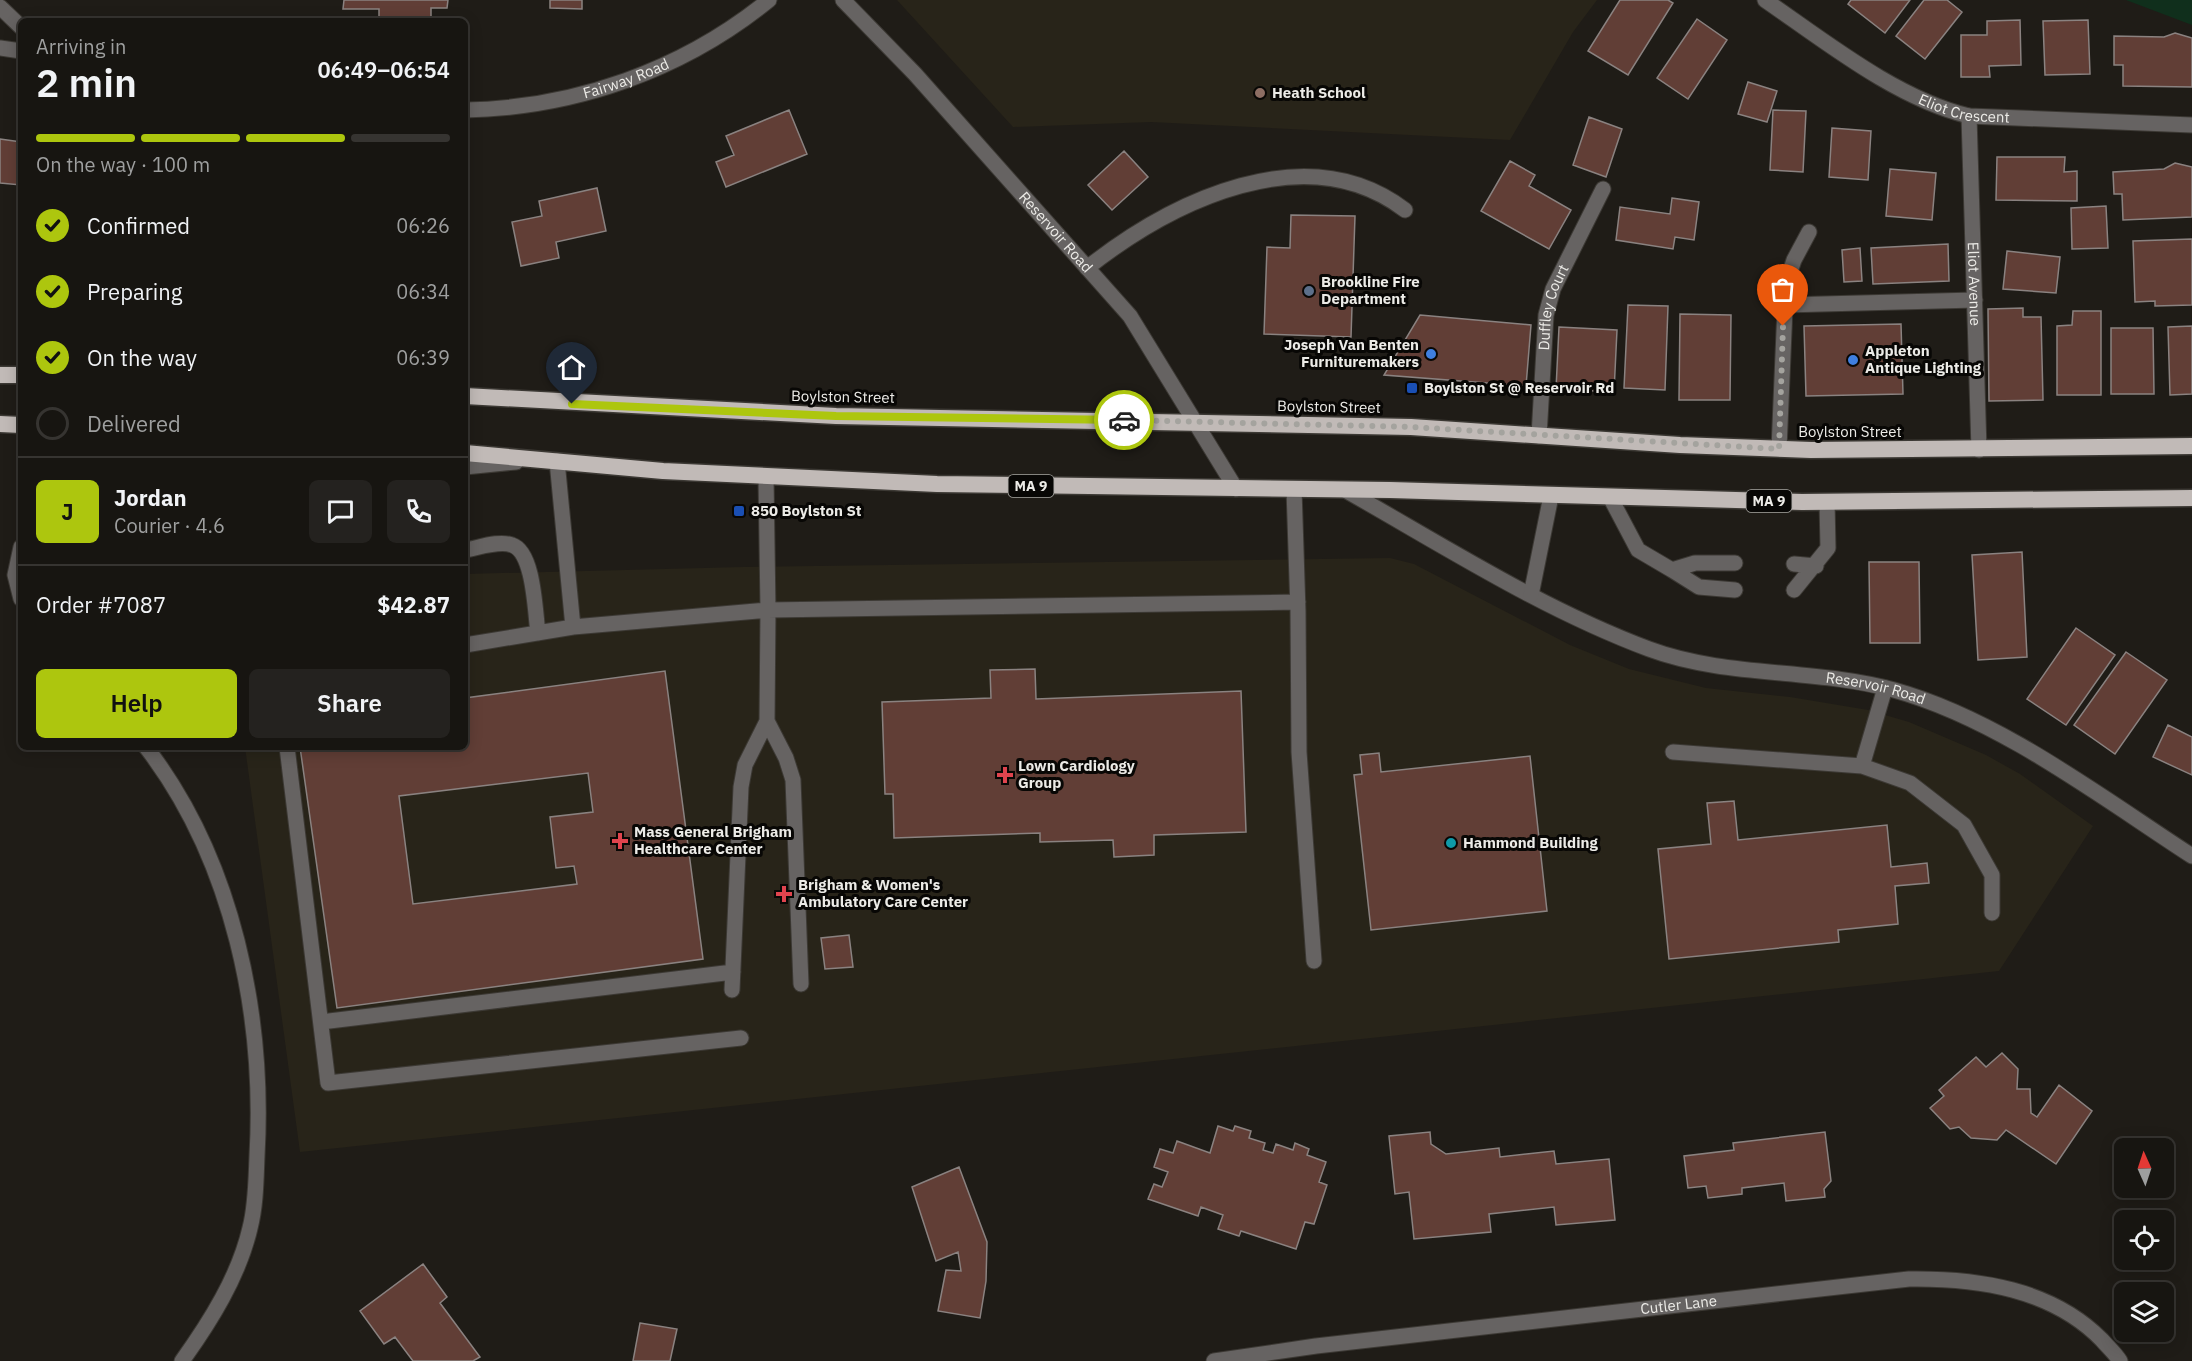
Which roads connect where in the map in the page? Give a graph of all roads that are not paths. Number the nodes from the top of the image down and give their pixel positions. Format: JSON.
{"nodes":[{"id":1,"x":769,"y":0,"type":"edge"},
{"id":2,"x":843,"y":0,"type":"edge"},
{"id":3,"x":1765,"y":0,"type":"edge"},
{"id":4,"x":0,"y":7,"type":"edge"},
{"id":5,"x":18,"y":24,"type":"edge"},
{"id":6,"x":0,"y":48,"type":"edge"},
{"id":7,"x":18,"y":51,"type":"edge"},
{"id":8,"x":468,"y":110,"type":"edge"},
{"id":9,"x":1969,"y":116,"type":"junction"},
{"id":10,"x":2192,"y":125,"type":"edge"},
{"id":11,"x":1603,"y":189,"type":"dead end"},
{"id":12,"x":1405,"y":210,"type":"dead end"},
{"id":13,"x":1809,"y":232,"type":"dead end"},
{"id":14,"x":1087,"y":268,"type":"junction"},
{"id":15,"x":1975,"y":300,"type":"junction"},
{"id":16,"x":1784,"y":305,"type":"junction"},
{"id":17,"x":0,"y":375,"type":"edge"},
{"id":18,"x":18,"y":375,"type":"edge"},
{"id":19,"x":468,"y":396,"type":"edge"},
{"id":20,"x":1196,"y":422,"type":"junction"},
{"id":21,"x":0,"y":424,"type":"edge"},
{"id":22,"x":18,"y":425,"type":"edge"},
{"id":23,"x":1539,"y":436,"type":"junction"},
{"id":24,"x":2192,"y":446,"type":"edge"},
{"id":25,"x":1779,"y":449,"type":"junction"},
{"id":26,"x":1979,"y":450,"type":"junction"},
{"id":27,"x":468,"y":453,"type":"edge"},
{"id":28,"x":535,"y":460,"type":"junction"},
{"id":29,"x":557,"y":461,"type":"junction"},
{"id":30,"x":468,"y":467,"type":"edge"},
{"id":31,"x":766,"y":478,"type":"junction"},
{"id":32,"x":1236,"y":489,"type":"junction"},
{"id":33,"x":1294,"y":489,"type":"junction"},
{"id":34,"x":1345,"y":490,"type":"junction"},
{"id":35,"x":1551,"y":496,"type":"junction"},
{"id":36,"x":1610,"y":497,"type":"junction"},
{"id":37,"x":2192,"y":498,"type":"edge"},
{"id":38,"x":1827,"y":502,"type":"junction"},
{"id":39,"x":468,"y":550,"type":"edge"},
{"id":40,"x":18,"y":561,"type":"edge"},
{"id":41,"x":1735,"y":563,"type":"dead end"},
{"id":42,"x":1794,"y":564,"type":"dead end"},
{"id":43,"x":1816,"y":566,"type":"junction"},
{"id":44,"x":1672,"y":570,"type":"junction"},
{"id":45,"x":18,"y":587,"type":"edge"},
{"id":46,"x":1735,"y":590,"type":"dead end"},
{"id":47,"x":1794,"y":590,"type":"dead end"},
{"id":48,"x":1531,"y":595,"type":"junction"},
{"id":49,"x":1298,"y":602,"type":"junction"},
{"id":50,"x":768,"y":610,"type":"junction"},
{"id":51,"x":573,"y":627,"type":"junction"},
{"id":52,"x":538,"y":633,"type":"junction"},
{"id":53,"x":468,"y":645,"type":"edge"},
{"id":54,"x":1885,"y":688,"type":"junction"},
{"id":55,"x":767,"y":722,"type":"junction"},
{"id":56,"x":148,"y":750,"type":"edge"},
{"id":57,"x":287,"y":750,"type":"edge"},
{"id":58,"x":1673,"y":752,"type":"dead end"},
{"id":59,"x":1862,"y":766,"type":"junction"},
{"id":60,"x":2192,"y":856,"type":"edge"},
{"id":61,"x":1992,"y":913,"type":"dead end"},
{"id":62,"x":1314,"y":961,"type":"dead end"},
{"id":63,"x":733,"y":972,"type":"junction"},
{"id":64,"x":801,"y":984,"type":"dead end"},
{"id":65,"x":732,"y":990,"type":"dead end"},
{"id":66,"x":321,"y":1022,"type":"junction"},
{"id":67,"x":741,"y":1038,"type":"dead end"},
{"id":68,"x":182,"y":1361,"type":"edge"},
{"id":69,"x":1214,"y":1361,"type":"edge"},
{"id":70,"x":2120,"y":1361,"type":"edge"}],
"edges":[{"from":1,"to":8,"type":"street","name":"Fairway Road"},
{"from":2,"to":14,"type":"street","name":"Reservoir Road"},
{"from":3,"to":9,"type":"street","name":"Eliot Crescent"},
{"from":4,"to":5,"type":"street"},
{"from":6,"to":7,"type":"street"},
{"from":9,"to":10,"type":"street","name":"Eliot Crescent"},
{"from":9,"to":15,"type":"street","name":"Eliot Avenue"},
{"from":11,"to":23,"type":"street","name":"Duffley Court"},
{"from":12,"to":14,"type":"street"},
{"from":13,"to":16,"type":"street"},
{"from":14,"to":20,"type":"street","name":"Reservoir Road"},
{"from":15,"to":16,"type":"street"},
{"from":15,"to":26,"type":"street","name":"Eliot Avenue"},
{"from":16,"to":25,"type":"street"},
{"from":17,"to":18,"type":"highway"},
{"from":19,"to":20,"type":"highway","name":"Boylston Street"},
{"from":20,"to":23,"type":"highway","name":"Boylston Street"},
{"from":20,"to":32,"type":"street","name":"Reservoir Road"},
{"from":21,"to":22,"type":"highway"},
{"from":23,"to":25,"type":"highway","name":"Boylston Street"},
{"from":24,"to":26,"type":"highway","name":"Boylston Street"},
{"from":25,"to":26,"type":"highway","name":"Boylston Street"},
{"from":27,"to":28,"type":"highway","number":"MA 9"},
{"from":28,"to":29,"type":"highway","number":"MA 9"},
{"from":28,"to":30,"type":"street"},
{"from":29,"to":31,"type":"highway","number":"MA 9"},
{"from":29,"to":51,"type":"street"},
{"from":31,"to":32,"type":"highway","number":"MA 9"},
{"from":31,"to":50,"type":"street"},
{"from":32,"to":33,"type":"highway","number":"MA 9"},
{"from":33,"to":34,"type":"highway","number":"MA 9"},
{"from":33,"to":49,"type":"street"},
{"from":34,"to":35,"type":"highway","number":"MA 9"},
{"from":34,"to":48,"type":"street","name":"Reservoir Road"},
{"from":35,"to":36,"type":"highway","number":"MA 9"},
{"from":35,"to":48,"type":"street"},
{"from":36,"to":38,"type":"highway","number":"MA 9"},
{"from":36,"to":44,"type":"street"},
{"from":37,"to":38,"type":"highway","number":"MA 9"},
{"from":38,"to":43,"type":"street"},
{"from":39,"to":52,"type":"street"},
{"from":40,"to":45,"type":"street"},
{"from":41,"to":44,"type":"street"},
{"from":42,"to":43,"type":"street"},
{"from":43,"to":47,"type":"street"},
{"from":44,"to":46,"type":"street"},
{"from":48,"to":54,"type":"street","name":"Reservoir Road"},
{"from":49,"to":50,"type":"street"},
{"from":49,"to":62,"type":"street"},
{"from":50,"to":51,"type":"street"},
{"from":50,"to":55,"type":"street"},
{"from":51,"to":52,"type":"street"},
{"from":52,"to":53,"type":"street"},
{"from":54,"to":59,"type":"street"},
{"from":54,"to":60,"type":"street","name":"Reservoir Road"},
{"from":55,"to":63,"type":"street"},
{"from":55,"to":64,"type":"street"},
{"from":56,"to":68,"type":"street"},
{"from":57,"to":66,"type":"street"},
{"from":58,"to":59,"type":"street"},
{"from":59,"to":61,"type":"street"},
{"from":63,"to":65,"type":"street"},
{"from":63,"to":66,"type":"street"},
{"from":66,"to":67,"type":"street"},
{"from":69,"to":70,"type":"street","name":"Cutler Lane"}]}
